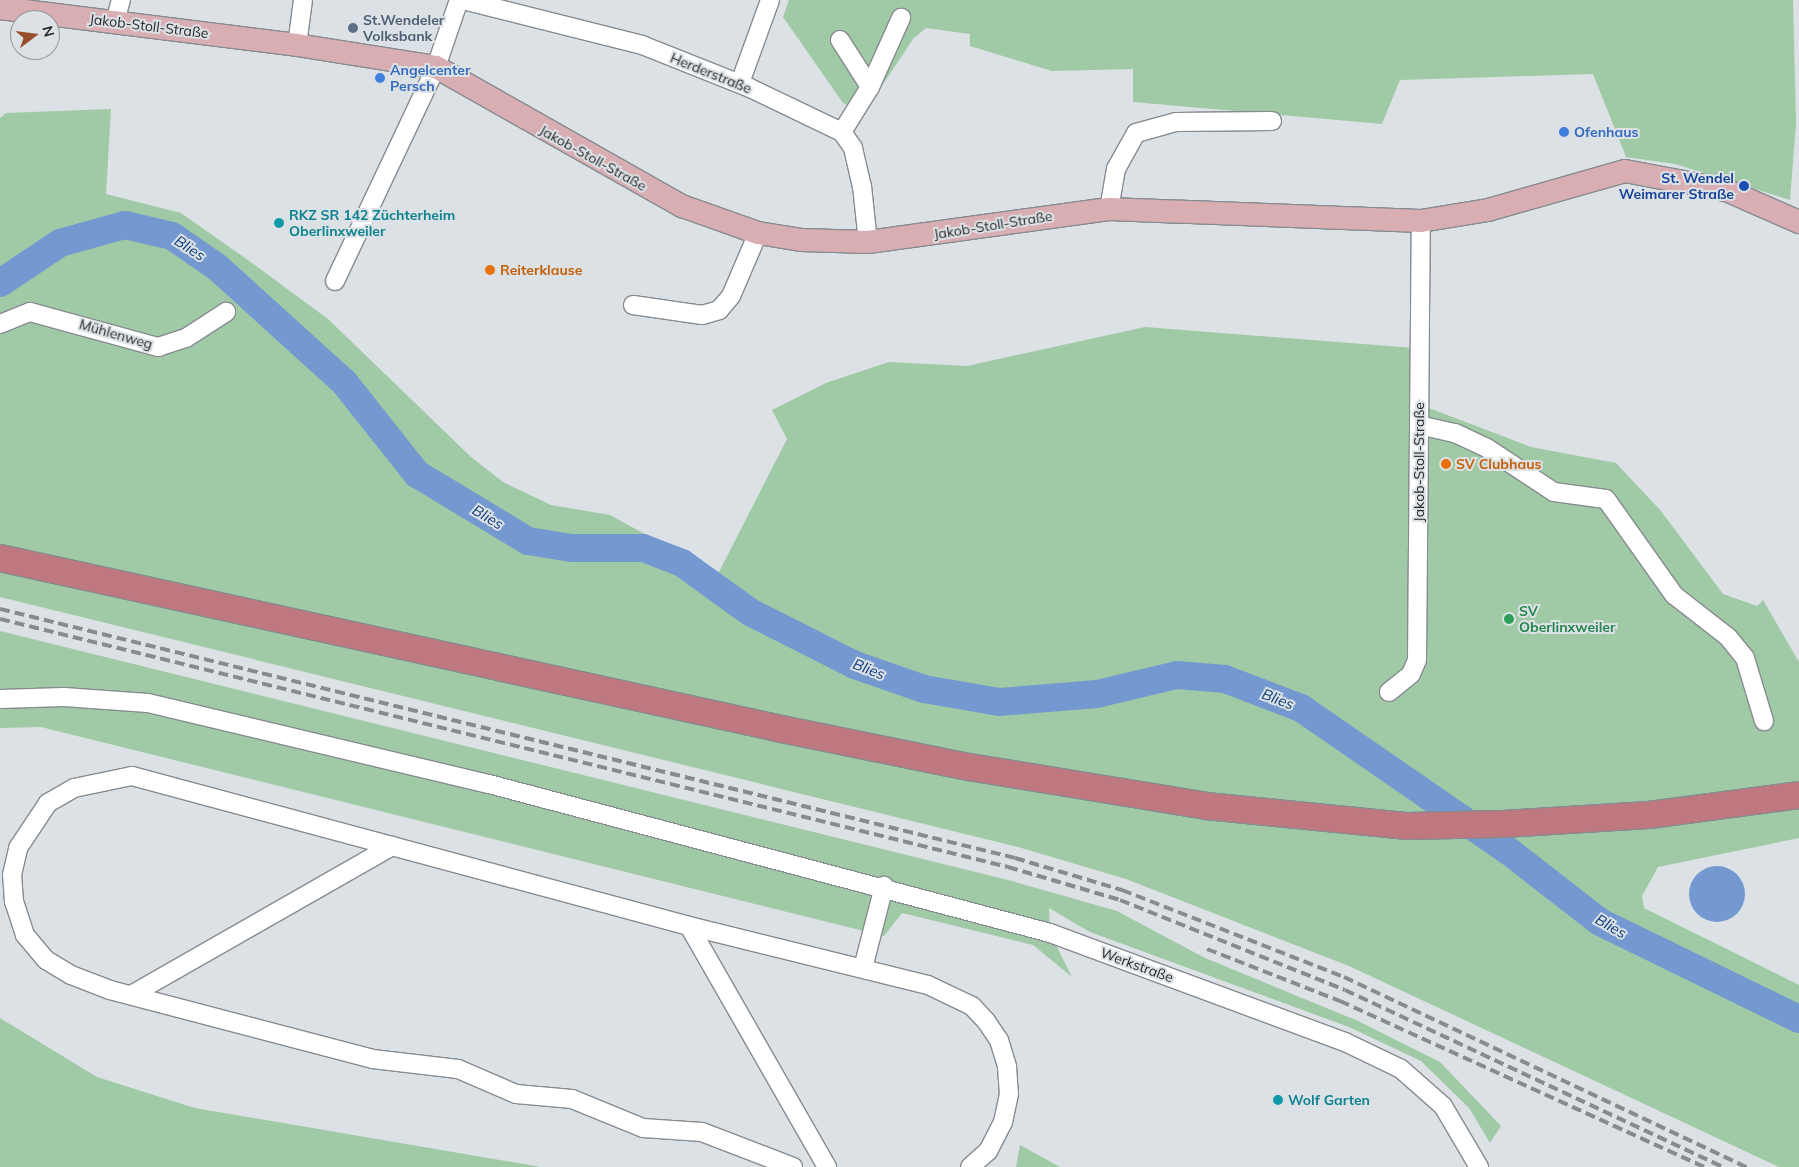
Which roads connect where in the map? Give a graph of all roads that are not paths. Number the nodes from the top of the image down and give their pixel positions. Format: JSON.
{"nodes":[{"id":1,"x":121,"y":0,"type":"edge"},
{"id":2,"x":302,"y":0,"type":"edge"},
{"id":3,"x":459,"y":0,"type":"edge"},
{"id":4,"x":463,"y":0,"type":"edge"},
{"id":5,"x":770,"y":0,"type":"edge"},
{"id":6,"x":0,"y":8,"type":"edge"},
{"id":7,"x":901,"y":18,"type":"dead end"},
{"id":8,"x":115,"y":22,"type":"junction"},
{"id":9,"x":840,"y":40,"type":"dead end"},
{"id":10,"x":297,"y":45,"type":"junction"},
{"id":11,"x":436,"y":67,"type":"junction"},
{"id":12,"x":745,"y":86,"type":"junction"},
{"id":13,"x":870,"y":87,"type":"junction"},
{"id":14,"x":1272,"y":121,"type":"dead end"},
{"id":15,"x":842,"y":132,"type":"junction"},
{"id":16,"x":1110,"y":209,"type":"junction"},
{"id":17,"x":1421,"y":221,"type":"junction"},
{"id":18,"x":1799,"y":222,"type":"edge"},
{"id":19,"x":758,"y":233,"type":"junction"},
{"id":20,"x":868,"y":242,"type":"junction"},
{"id":21,"x":335,"y":281,"type":"dead end"},
{"id":22,"x":633,"y":305,"type":"dead end"},
{"id":23,"x":226,"y":312,"type":"dead end"},
{"id":24,"x":0,"y":324,"type":"edge"},
{"id":25,"x":1419,"y":424,"type":"junction"},
{"id":26,"x":0,"y":558,"type":"edge"},
{"id":27,"x":1389,"y":692,"type":"dead end"},
{"id":28,"x":0,"y":700,"type":"edge"},
{"id":29,"x":1764,"y":721,"type":"dead end"},
{"id":30,"x":1799,"y":786,"type":"edge"},
{"id":31,"x":1799,"y":795,"type":"edge"},
{"id":32,"x":1713,"y":806,"type":"junction"},
{"id":33,"x":392,"y":846,"type":"junction"},
{"id":34,"x":884,"y":886,"type":"junction"},
{"id":35,"x":689,"y":926,"type":"junction"},
{"id":36,"x":863,"y":968,"type":"junction"},
{"id":37,"x":132,"y":995,"type":"junction"},
{"id":38,"x":793,"y":1167,"type":"edge"},
{"id":39,"x":827,"y":1167,"type":"edge"},
{"id":40,"x":970,"y":1167,"type":"edge"},
{"id":41,"x":1479,"y":1167,"type":"edge"}],
"edges":[{"from":1,"to":8,"type":"street"},
{"from":2,"to":10,"type":"street"},
{"from":3,"to":11,"type":"street"},
{"from":4,"to":12,"type":"street","name":"Herderstraße"},
{"from":5,"to":12,"type":"street"},
{"from":6,"to":8,"type":"main road","name":"Jakob-Stoll-Straße"},
{"from":7,"to":13,"type":"street"},
{"from":8,"to":10,"type":"main road","name":"Jakob-Stoll-Straße"},
{"from":9,"to":13,"type":"street"},
{"from":10,"to":11,"type":"main road","name":"Jakob-Stoll-Straße"},
{"from":11,"to":19,"type":"main road","name":"Jakob-Stoll-Straße"},
{"from":11,"to":21,"type":"street"},
{"from":12,"to":15,"type":"street","name":"Herderstraße"},
{"from":13,"to":15,"type":"street"},
{"from":14,"to":16,"type":"street"},
{"from":15,"to":20,"type":"street"},
{"from":16,"to":17,"type":"main road","name":"Jakob-Stoll-Straße"},
{"from":16,"to":20,"type":"main road","name":"Jakob-Stoll-Straße"},
{"from":17,"to":18,"type":"main road","name":"Jakob-Stoll-Straße"},
{"from":17,"to":25,"type":"street","name":"Jakob-Stoll-Straße"},
{"from":19,"to":20,"type":"main road","name":"Jakob-Stoll-Straße"},
{"from":19,"to":22,"type":"street"},
{"from":23,"to":24,"type":"street","name":"Mühlenweg"},
{"from":25,"to":27,"type":"street","name":"Jakob-Stoll-Straße"},
{"from":25,"to":29,"type":"street"},
{"from":26,"to":32,"type":"highway"},
{"from":28,"to":34,"type":"street","name":"Werkstraße"},
{"from":30,"to":32,"type":"highway"},
{"from":31,"to":32,"type":"highway"},
{"from":33,"to":35,"type":"street"},
{"from":33,"to":37,"type":"street"},
{"from":33,"to":37,"type":"street"},
{"from":34,"to":36,"type":"street"},
{"from":34,"to":41,"type":"street","name":"Werkstraße"},
{"from":35,"to":36,"type":"street"},
{"from":35,"to":39,"type":"street"},
{"from":36,"to":40,"type":"street"},
{"from":37,"to":38,"type":"street"}]}
